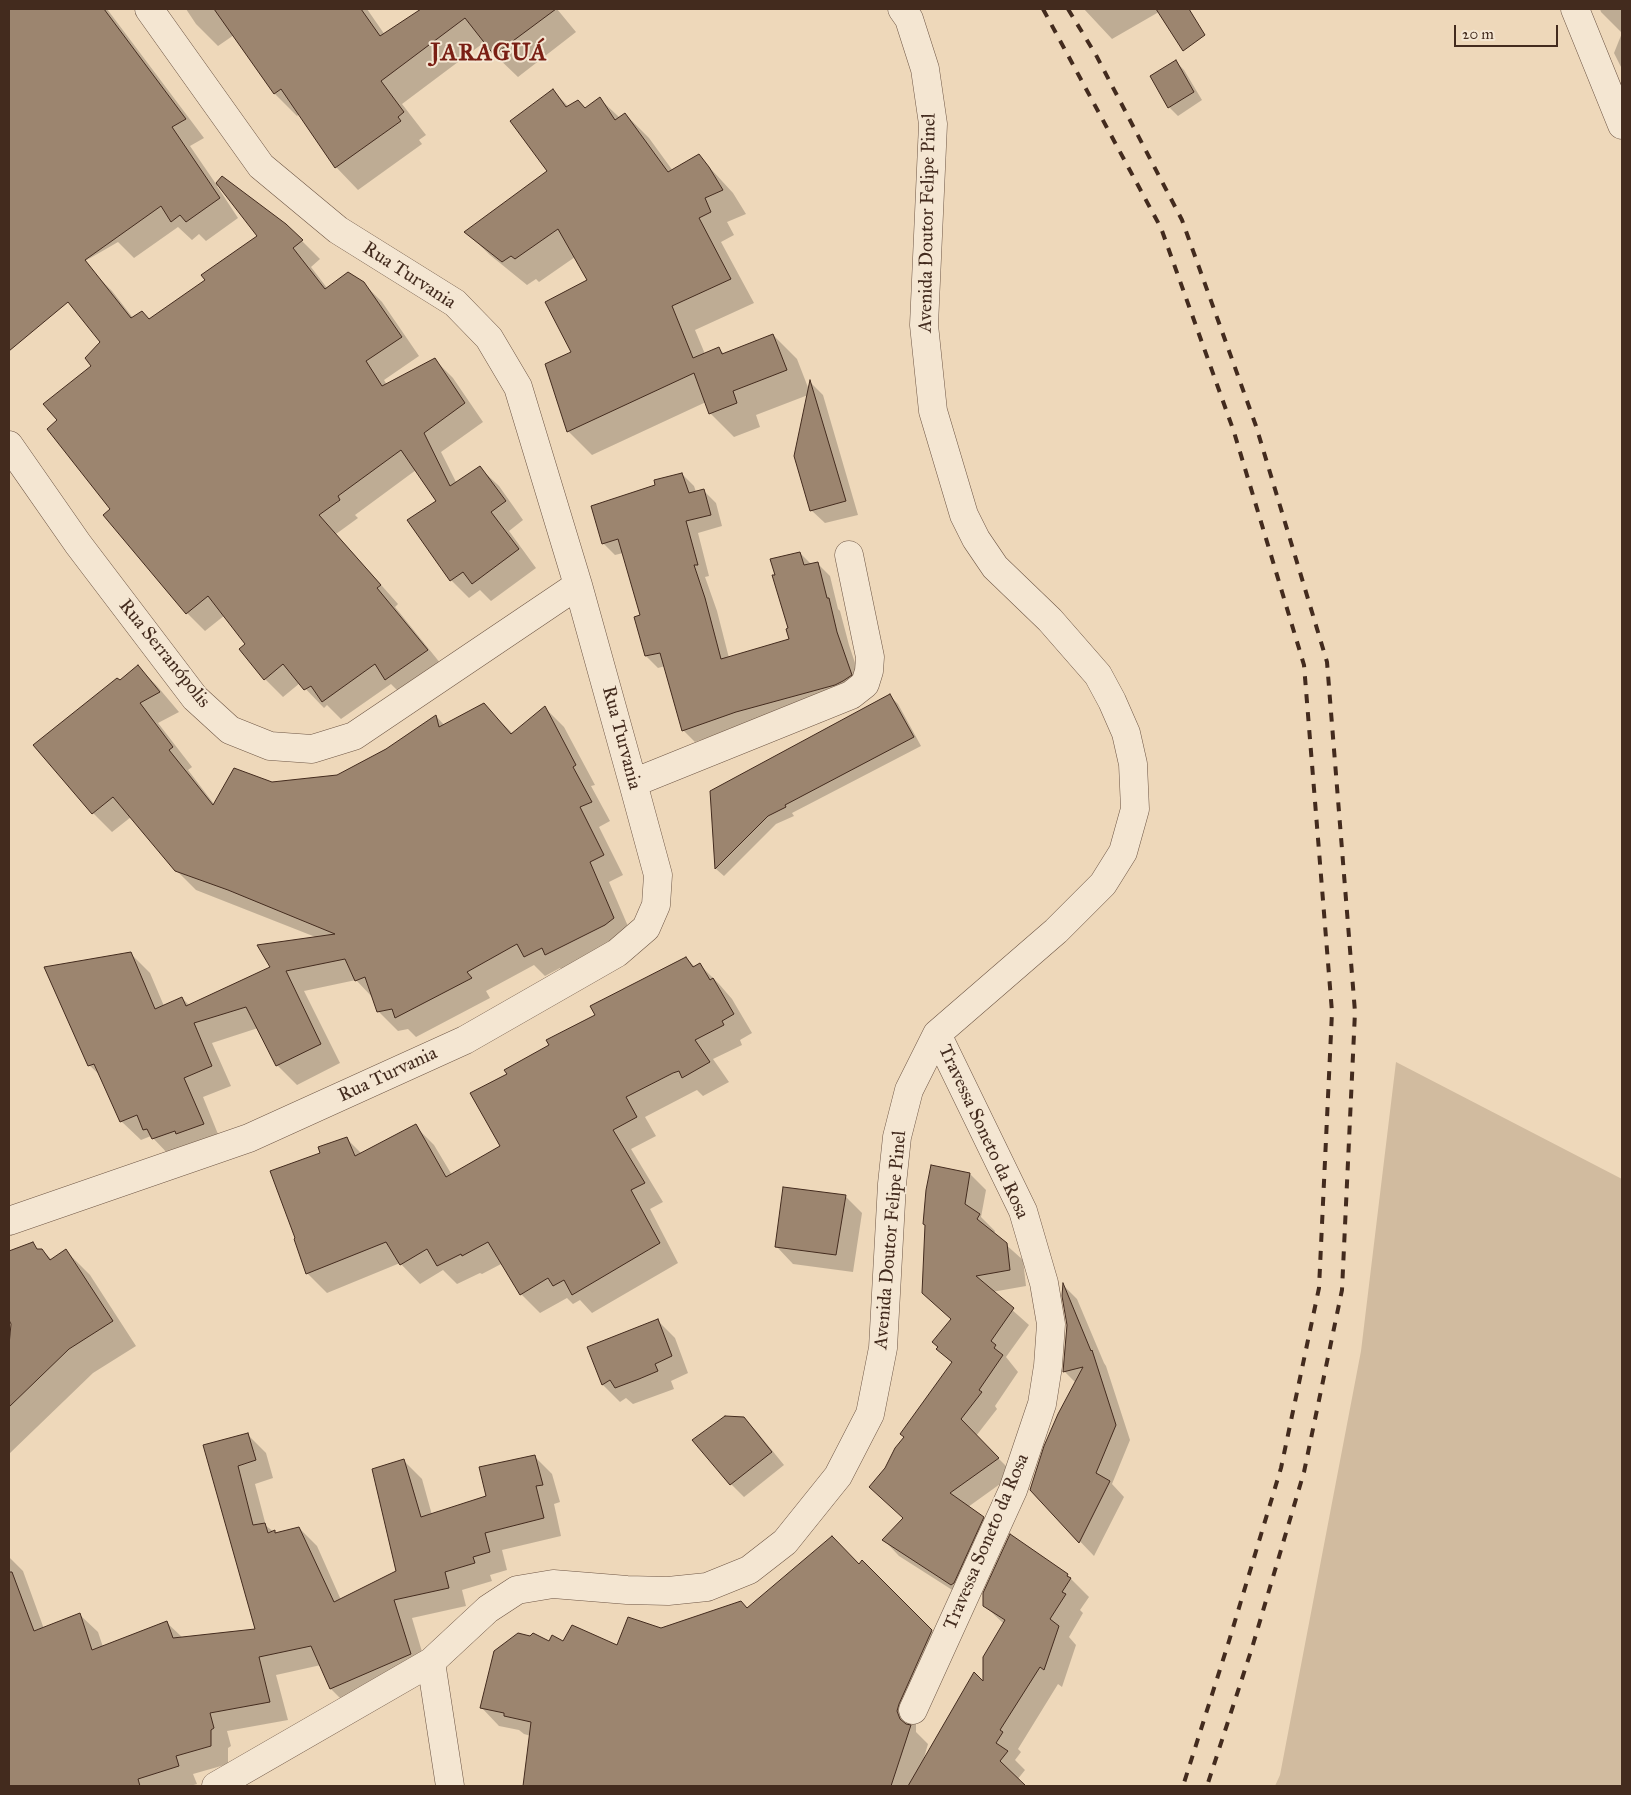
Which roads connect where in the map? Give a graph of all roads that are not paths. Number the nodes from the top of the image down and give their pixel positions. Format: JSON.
{"nodes":[{"id":1,"x":149,"y":9,"type":"edge"},
{"id":2,"x":902,"y":9,"type":"edge"},
{"id":3,"x":1575,"y":9,"type":"edge"},
{"id":4,"x":1622,"y":125,"type":"edge"},
{"id":5,"x":9,"y":445,"type":"edge"},
{"id":6,"x":849,"y":555,"type":"dead end"},
{"id":7,"x":578,"y":585,"type":"junction"},
{"id":8,"x":633,"y":783,"type":"junction"},
{"id":9,"x":937,"y":1034,"type":"junction"},
{"id":10,"x":9,"y":1221,"type":"edge"},
{"id":11,"x":431,"y":1662,"type":"junction"},
{"id":12,"x":913,"y":1710,"type":"dead end"},
{"id":13,"x":216,"y":1786,"type":"edge"},
{"id":14,"x":450,"y":1786,"type":"edge"}],
"edges":[{"from":1,"to":7,"type":"street","name":"Rua Turvania"},
{"from":2,"to":9,"type":"street","name":"Avenida Doutor Felipe Pinel"},
{"from":3,"to":4,"type":"street"},
{"from":5,"to":7,"type":"street","name":"Rua Serranópolis"},
{"from":6,"to":8,"type":"street"},
{"from":7,"to":8,"type":"street","name":"Rua Turvania"},
{"from":8,"to":10,"type":"street","name":"Rua Turvania"},
{"from":9,"to":11,"type":"street","name":"Avenida Doutor Felipe Pinel"},
{"from":9,"to":12,"type":"street","name":"Travessa Soneto da Rosa"},
{"from":11,"to":13,"type":"street","name":"Avenida Doutor Felipe Pinel"},
{"from":11,"to":14,"type":"street"}]}
